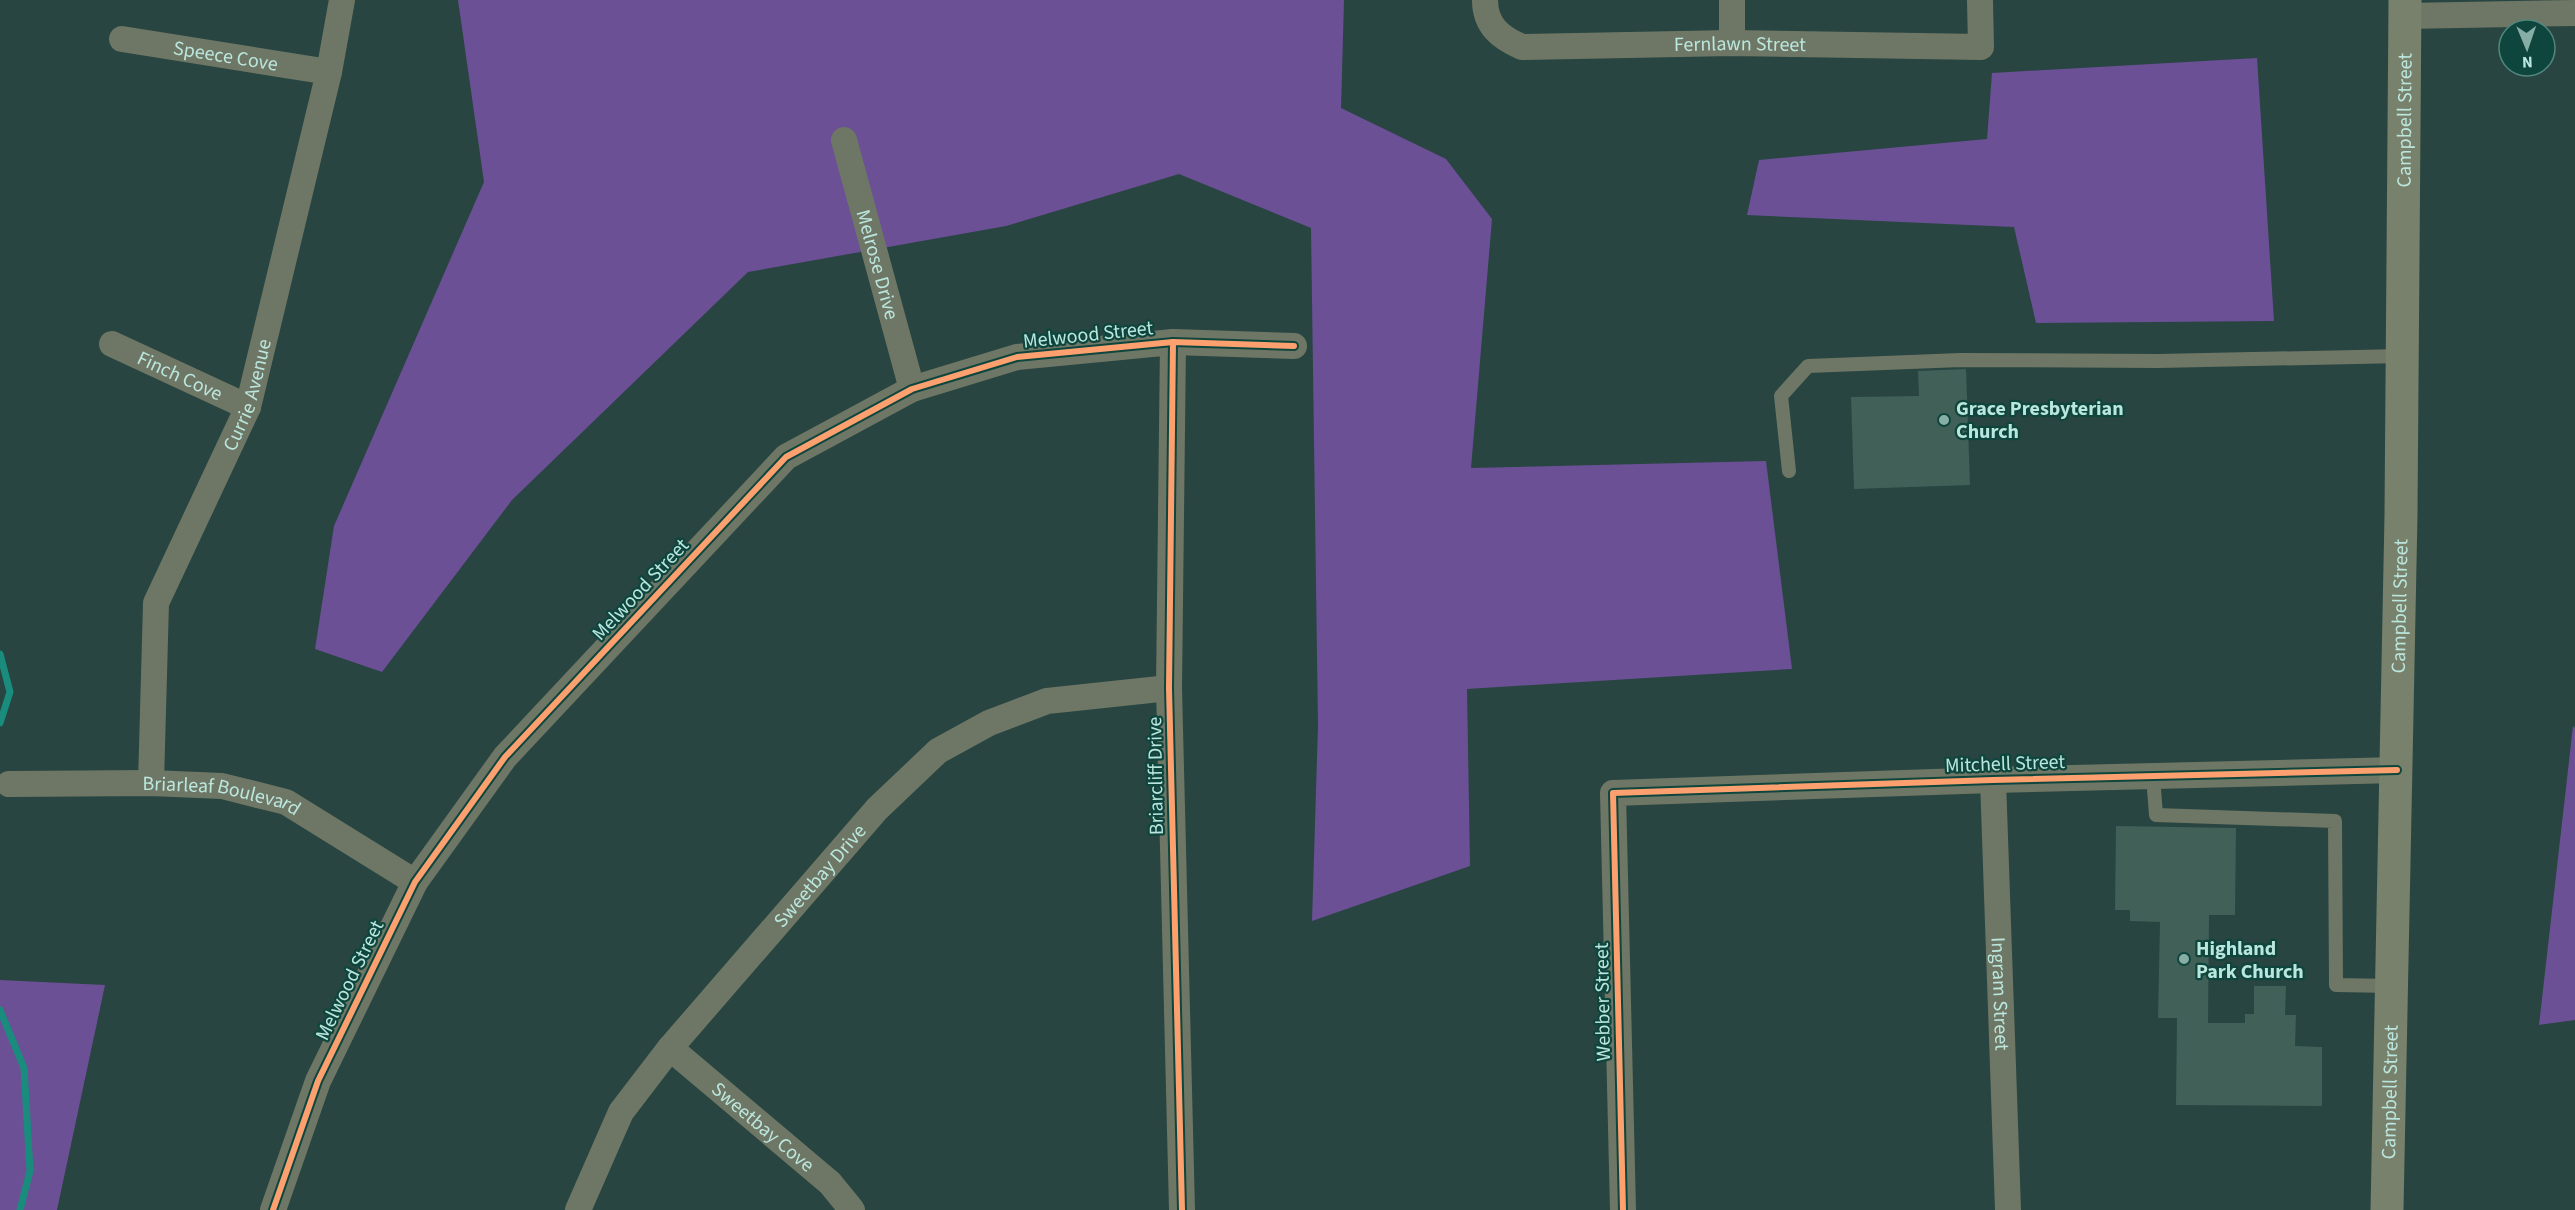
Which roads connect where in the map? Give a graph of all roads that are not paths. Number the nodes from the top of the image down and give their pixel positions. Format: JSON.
{"nodes":[{"id":1,"x":342,"y":0,"type":"edge"},
{"id":2,"x":1485,"y":0,"type":"edge"},
{"id":3,"x":1732,"y":0,"type":"edge"},
{"id":4,"x":1980,"y":0,"type":"edge"},
{"id":5,"x":2405,"y":8,"type":"edge"},
{"id":6,"x":2575,"y":12,"type":"edge"},
{"id":7,"x":122,"y":39,"type":"dead end"},
{"id":8,"x":1732,"y":43,"type":"junction"},
{"id":9,"x":329,"y":72,"type":"junction"},
{"id":10,"x":844,"y":140,"type":"dead end"},
{"id":11,"x":1173,"y":342,"type":"junction"},
{"id":12,"x":112,"y":344,"type":"dead end"},
{"id":13,"x":1294,"y":346,"type":"dead end"},
{"id":14,"x":2403,"y":356,"type":"junction"},
{"id":15,"x":912,"y":389,"type":"junction"},
{"id":16,"x":248,"y":407,"type":"junction"},
{"id":17,"x":1789,"y":471,"type":"dead end"},
{"id":18,"x":1169,"y":688,"type":"junction"},
{"id":19,"x":2397,"y":770,"type":"junction"},
{"id":20,"x":2153,"y":776,"type":"junction"},
{"id":21,"x":1993,"y":780,"type":"junction"},
{"id":22,"x":151,"y":783,"type":"junction"},
{"id":23,"x":9,"y":784,"type":"dead end"},
{"id":24,"x":1613,"y":793,"type":"joint"},
{"id":25,"x":415,"y":882,"type":"junction"},
{"id":26,"x":2392,"y":986,"type":"junction"},
{"id":27,"x":670,"y":1048,"type":"junction"},
{"id":28,"x":273,"y":1210,"type":"edge"},
{"id":29,"x":578,"y":1210,"type":"edge"},
{"id":30,"x":852,"y":1210,"type":"edge"},
{"id":31,"x":1182,"y":1210,"type":"edge"},
{"id":32,"x":1623,"y":1210,"type":"edge"},
{"id":33,"x":2008,"y":1210,"type":"edge"},
{"id":34,"x":2387,"y":1210,"type":"edge"}],
"edges":[{"from":1,"to":9,"type":"street","name":"Currie Avenue"},
{"from":2,"to":8,"type":"street","name":"Fernlawn Street"},
{"from":3,"to":8,"type":"street"},
{"from":4,"to":8,"type":"street","name":"Fernlawn Street"},
{"from":5,"to":6,"type":"street"},
{"from":5,"to":14,"type":"main road","name":"Campbell Street"},
{"from":7,"to":9,"type":"street","name":"Speece Cove"},
{"from":9,"to":16,"type":"street","name":"Currie Avenue"},
{"from":10,"to":15,"type":"street","name":"Melrose Drive"},
{"from":11,"to":13,"type":"street","name":"Melwood Street"},
{"from":11,"to":15,"type":"street","name":"Melwood Street"},
{"from":11,"to":18,"type":"street","name":"Briarcliff Drive"},
{"from":12,"to":16,"type":"street","name":"Finch Cove"},
{"from":14,"to":17,"type":"lane"},
{"from":14,"to":19,"type":"main road","name":"Campbell Street"},
{"from":15,"to":25,"type":"street","name":"Melwood Street"},
{"from":16,"to":22,"type":"street","name":"Currie Avenue"},
{"from":18,"to":27,"type":"street","name":"Sweetbay Drive"},
{"from":18,"to":31,"type":"street","name":"Briarcliff Drive"},
{"from":19,"to":20,"type":"street","name":"Mitchell Street"},
{"from":19,"to":26,"type":"main road","name":"Campbell Street"},
{"from":20,"to":21,"type":"street","name":"Mitchell Street"},
{"from":20,"to":26,"type":"lane"},
{"from":21,"to":24,"type":"street","name":"Mitchell Street"},
{"from":21,"to":33,"type":"street","name":"Ingram Street"},
{"from":22,"to":23,"type":"street","name":"Briarleaf Boulevard"},
{"from":22,"to":25,"type":"street","name":"Briarleaf Boulevard"},
{"from":24,"to":32,"type":"street","name":"Webber Street"},
{"from":25,"to":28,"type":"street","name":"Melwood Street"},
{"from":26,"to":34,"type":"main road","name":"Campbell Street"},
{"from":27,"to":29,"type":"street","name":"Sweetbay Drive"},
{"from":27,"to":30,"type":"street","name":"Sweetbay Cove"}]}
